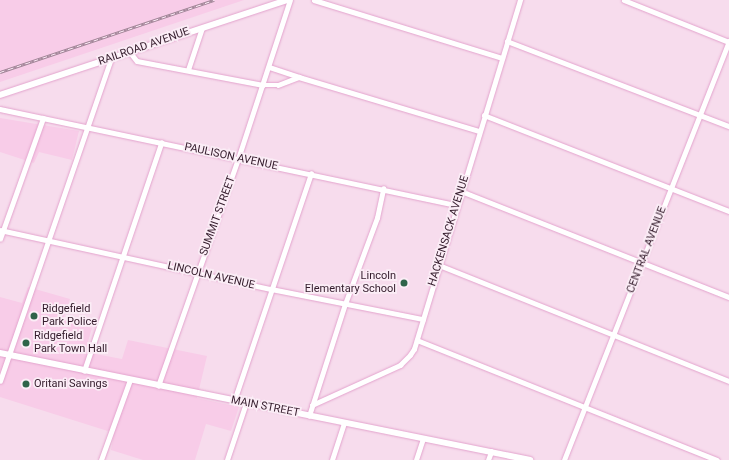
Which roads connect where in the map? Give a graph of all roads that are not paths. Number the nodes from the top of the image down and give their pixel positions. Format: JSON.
{"nodes":[{"id":1,"x":289,"y":0,"type":"edge"},
{"id":2,"x":314,"y":0,"type":"edge"},
{"id":3,"x":520,"y":0,"type":"edge"},
{"id":4,"x":624,"y":0,"type":"edge"},
{"id":5,"x":202,"y":27,"type":"junction"},
{"id":6,"x":507,"y":41,"type":"junction"},
{"id":7,"x":729,"y":41,"type":"edge"},
{"id":8,"x":130,"y":52,"type":"junction"},
{"id":9,"x":111,"y":58,"type":"junction"},
{"id":10,"x":502,"y":58,"type":"junction"},
{"id":11,"x":269,"y":67,"type":"junction"},
{"id":12,"x":188,"y":70,"type":"junction"},
{"id":13,"x":298,"y":77,"type":"junction"},
{"id":14,"x":263,"y":85,"type":"junction"},
{"id":15,"x":0,"y":95,"type":"edge"},
{"id":16,"x":0,"y":104,"type":"edge"},
{"id":17,"x":0,"y":109,"type":"edge"},
{"id":18,"x":6,"y":111,"type":"junction"},
{"id":19,"x":484,"y":115,"type":"junction"},
{"id":20,"x":700,"y":115,"type":"junction"},
{"id":21,"x":43,"y":118,"type":"junction"},
{"id":22,"x":729,"y":126,"type":"edge"},
{"id":23,"x":87,"y":127,"type":"junction"},
{"id":24,"x":479,"y":131,"type":"junction"},
{"id":25,"x":161,"y":143,"type":"junction"},
{"id":26,"x":238,"y":159,"type":"junction"},
{"id":27,"x":311,"y":174,"type":"junction"},
{"id":28,"x":671,"y":188,"type":"junction"},
{"id":29,"x":383,"y":189,"type":"junction"},
{"id":30,"x":461,"y":191,"type":"junction"},
{"id":31,"x":457,"y":205,"type":"junction"},
{"id":32,"x":729,"y":211,"type":"edge"},
{"id":33,"x":1,"y":230,"type":"edge"},
{"id":34,"x":0,"y":239,"type":"edge"},
{"id":35,"x":49,"y":240,"type":"junction"},
{"id":36,"x":123,"y":256,"type":"junction"},
{"id":37,"x":642,"y":262,"type":"junction"},
{"id":38,"x":439,"y":265,"type":"junction"},
{"id":39,"x":198,"y":272,"type":"junction"},
{"id":40,"x":272,"y":289,"type":"junction"},
{"id":41,"x":729,"y":297,"type":"edge"},
{"id":42,"x":345,"y":304,"type":"junction"},
{"id":43,"x":423,"y":319,"type":"junction"},
{"id":44,"x":614,"y":335,"type":"junction"},
{"id":45,"x":417,"y":340,"type":"junction"},
{"id":46,"x":0,"y":353,"type":"edge"},
{"id":47,"x":8,"y":355,"type":"junction"},
{"id":48,"x":84,"y":370,"type":"junction"},
{"id":49,"x":130,"y":380,"type":"junction"},
{"id":50,"x":0,"y":381,"type":"edge"},
{"id":51,"x":729,"y":382,"type":"edge"},
{"id":52,"x":158,"y":386,"type":"junction"},
{"id":53,"x":234,"y":401,"type":"junction"},
{"id":54,"x":246,"y":403,"type":"junction"},
{"id":55,"x":312,"y":405,"type":"junction"},
{"id":56,"x":586,"y":407,"type":"junction"},
{"id":57,"x":309,"y":416,"type":"junction"},
{"id":58,"x":344,"y":423,"type":"junction"},
{"id":59,"x":423,"y":439,"type":"junction"},
{"id":60,"x":491,"y":452,"type":"junction"},
{"id":61,"x":101,"y":460,"type":"edge"},
{"id":62,"x":227,"y":460,"type":"edge"},
{"id":63,"x":332,"y":460,"type":"edge"},
{"id":64,"x":416,"y":460,"type":"edge"},
{"id":65,"x":488,"y":460,"type":"edge"},
{"id":66,"x":530,"y":460,"type":"edge"},
{"id":67,"x":564,"y":460,"type":"edge"},
{"id":68,"x":717,"y":460,"type":"edge"}],
"edges":[{"from":1,"to":5,"type":"street","name":"RAILROAD AVENUE"},
{"from":1,"to":11,"type":"street","name":"SUMMIT STREET"},
{"from":2,"to":10,"type":"street"},
{"from":3,"to":6,"type":"street","name":"HACKENSACK AVENUE"},
{"from":4,"to":7,"type":"street"},
{"from":5,"to":8,"type":"street","name":"RAILROAD AVENUE"},
{"from":5,"to":12,"type":"street"},
{"from":6,"to":10,"type":"street","name":"HACKENSACK AVENUE"},
{"from":6,"to":20,"type":"street"},
{"from":7,"to":20,"type":"street","name":"CENTRAL AVENUE"},
{"from":8,"to":9,"type":"street","name":"RAILROAD AVENUE"},
{"from":8,"to":12,"type":"street"},
{"from":9,"to":15,"type":"street","name":"RAILROAD AVENUE"},
{"from":9,"to":23,"type":"street"},
{"from":10,"to":19,"type":"street","name":"HACKENSACK AVENUE"},
{"from":11,"to":13,"type":"street"},
{"from":11,"to":14,"type":"street","name":"SUMMIT STREET"},
{"from":12,"to":14,"type":"street"},
{"from":13,"to":14,"type":"street"},
{"from":13,"to":24,"type":"street"},
{"from":14,"to":26,"type":"street","name":"SUMMIT STREET"},
{"from":16,"to":18,"type":"street"},
{"from":17,"to":18,"type":"street","name":"PAULISON AVENUE"},
{"from":18,"to":21,"type":"street","name":"PAULISON AVENUE"},
{"from":19,"to":24,"type":"street","name":"HACKENSACK AVENUE"},
{"from":19,"to":28,"type":"street"},
{"from":20,"to":22,"type":"street"},
{"from":20,"to":28,"type":"street","name":"CENTRAL AVENUE"},
{"from":21,"to":23,"type":"street","name":"PAULISON AVENUE"},
{"from":21,"to":33,"type":"street"},
{"from":23,"to":25,"type":"street","name":"PAULISON AVENUE"},
{"from":23,"to":35,"type":"street"},
{"from":24,"to":30,"type":"street","name":"HACKENSACK AVENUE"},
{"from":25,"to":26,"type":"street","name":"PAULISON AVENUE"},
{"from":25,"to":36,"type":"street"},
{"from":26,"to":27,"type":"street","name":"PAULISON AVENUE"},
{"from":26,"to":39,"type":"street","name":"SUMMIT STREET"},
{"from":27,"to":29,"type":"street","name":"PAULISON AVENUE"},
{"from":27,"to":40,"type":"street"},
{"from":28,"to":32,"type":"street"},
{"from":28,"to":37,"type":"street","name":"CENTRAL AVENUE"},
{"from":29,"to":31,"type":"street","name":"PAULISON AVENUE"},
{"from":29,"to":42,"type":"street"},
{"from":30,"to":31,"type":"street","name":"HACKENSACK AVENUE"},
{"from":30,"to":37,"type":"street"},
{"from":31,"to":38,"type":"street","name":"HACKENSACK AVENUE"},
{"from":33,"to":34,"type":"street"},
{"from":33,"to":35,"type":"street","name":"LINCOLN AVENUE"},
{"from":35,"to":36,"type":"street","name":"LINCOLN AVENUE"},
{"from":35,"to":47,"type":"street"},
{"from":36,"to":39,"type":"street","name":"LINCOLN AVENUE"},
{"from":36,"to":48,"type":"street"},
{"from":37,"to":41,"type":"street"},
{"from":37,"to":44,"type":"street","name":"CENTRAL AVENUE"},
{"from":38,"to":43,"type":"street","name":"HACKENSACK AVENUE"},
{"from":38,"to":44,"type":"street"},
{"from":39,"to":40,"type":"street","name":"LINCOLN AVENUE"},
{"from":39,"to":52,"type":"street","name":"SUMMIT STREET"},
{"from":40,"to":42,"type":"street","name":"LINCOLN AVENUE"},
{"from":40,"to":53,"type":"street"},
{"from":42,"to":43,"type":"street","name":"LINCOLN AVENUE"},
{"from":42,"to":55,"type":"street"},
{"from":43,"to":45,"type":"street","name":"HACKENSACK AVENUE"},
{"from":44,"to":51,"type":"street"},
{"from":44,"to":56,"type":"street","name":"CENTRAL AVENUE"},
{"from":45,"to":55,"type":"street","name":"HACKENSACK AVENUE"},
{"from":45,"to":56,"type":"street"},
{"from":46,"to":47,"type":"street","name":"MAIN STREET"},
{"from":47,"to":48,"type":"street","name":"MAIN STREET"},
{"from":47,"to":50,"type":"street"},
{"from":48,"to":49,"type":"street","name":"MAIN STREET"},
{"from":49,"to":52,"type":"street","name":"MAIN STREET"},
{"from":49,"to":61,"type":"street"},
{"from":52,"to":53,"type":"street","name":"MAIN STREET"},
{"from":53,"to":54,"type":"street","name":"MAIN STREET"},
{"from":54,"to":57,"type":"street","name":"MAIN STREET"},
{"from":54,"to":62,"type":"street"},
{"from":55,"to":57,"type":"street"},
{"from":56,"to":67,"type":"street","name":"CENTRAL AVENUE"},
{"from":56,"to":68,"type":"street"},
{"from":57,"to":58,"type":"street","name":"MAIN STREET"},
{"from":58,"to":59,"type":"street","name":"MAIN STREET"},
{"from":58,"to":63,"type":"street"},
{"from":59,"to":60,"type":"street","name":"MAIN STREET"},
{"from":59,"to":64,"type":"street"},
{"from":60,"to":65,"type":"street"},
{"from":60,"to":66,"type":"street","name":"MAIN STREET"}]}
